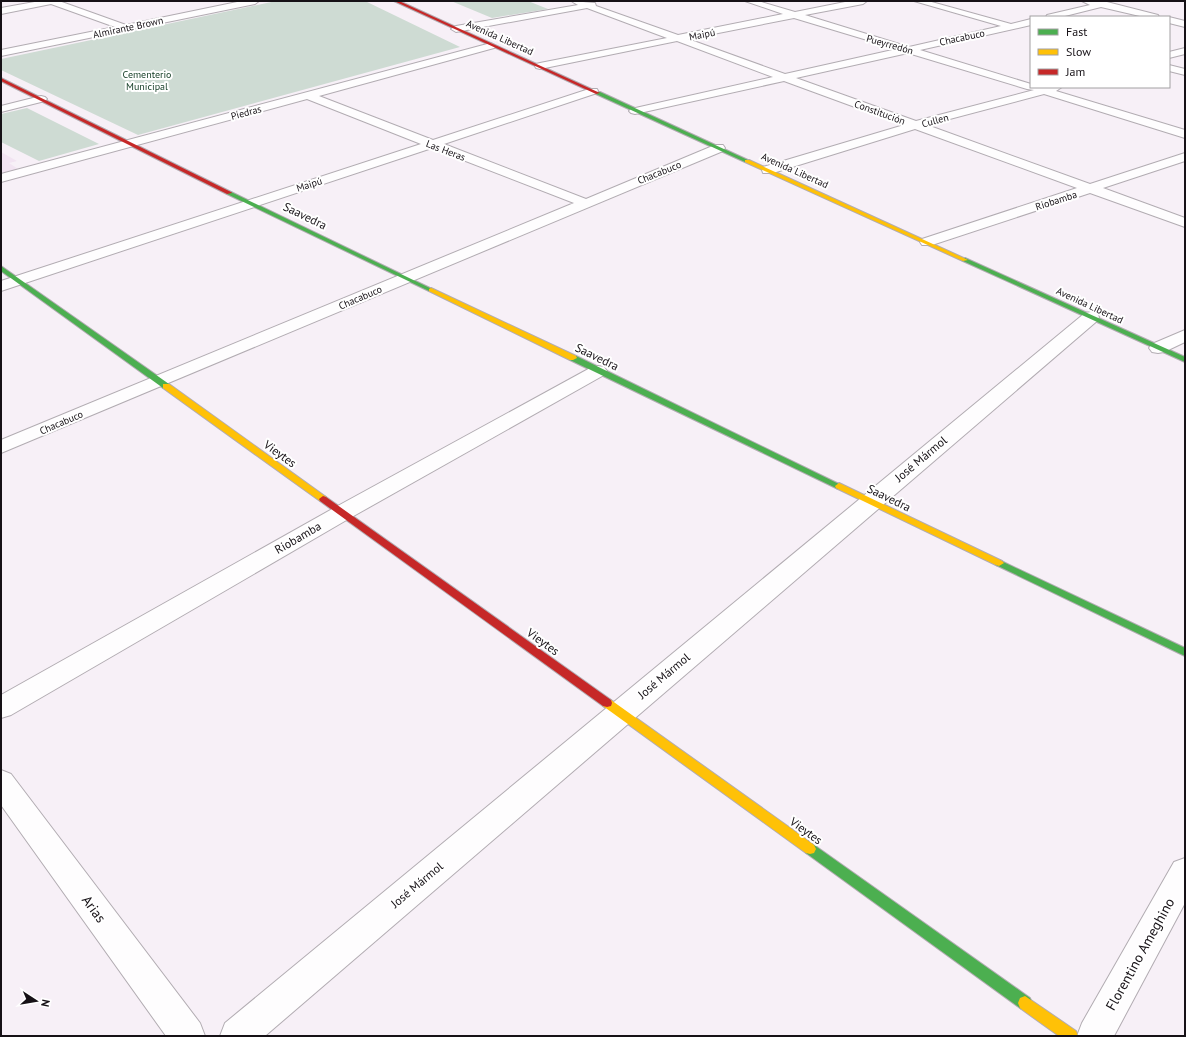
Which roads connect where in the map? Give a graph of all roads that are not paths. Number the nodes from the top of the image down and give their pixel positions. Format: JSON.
{"nodes":[{"id":1,"x":52,"y":1,"type":"edge"},
{"id":2,"x":255,"y":1,"type":"edge"},
{"id":3,"x":396,"y":1,"type":"edge"},
{"id":4,"x":575,"y":1,"type":"edge"},
{"id":5,"x":749,"y":1,"type":"edge"},
{"id":6,"x":863,"y":1,"type":"edge"},
{"id":7,"x":918,"y":1,"type":"edge"},
{"id":8,"x":1086,"y":1,"type":"edge"},
{"id":9,"x":1116,"y":1,"type":"edge"},
{"id":10,"x":604,"y":4,"type":"dead end"},
{"id":11,"x":1101,"y":5,"type":"junction"},
{"id":12,"x":589,"y":6,"type":"junction"},
{"id":13,"x":1,"y":11,"type":"edge"},
{"id":14,"x":793,"y":16,"type":"junction"},
{"id":15,"x":1054,"y":16,"type":"edge"},
{"id":16,"x":1150,"y":16,"type":"edge"},
{"id":17,"x":1170,"y":20,"type":"edge"},
{"id":18,"x":1030,"y":22,"type":"edge"},
{"id":19,"x":1185,"y":24,"type":"edge"},
{"id":20,"x":1011,"y":26,"type":"junction"},
{"id":21,"x":126,"y":28,"type":"junction"},
{"id":22,"x":456,"y":30,"type":"junction"},
{"id":23,"x":1030,"y":32,"type":"edge"},
{"id":24,"x":675,"y":39,"type":"junction"},
{"id":25,"x":491,"y":46,"type":"junction"},
{"id":26,"x":907,"y":49,"type":"junction"},
{"id":27,"x":1185,"y":50,"type":"edge"},
{"id":28,"x":1,"y":53,"type":"edge"},
{"id":29,"x":1170,"y":55,"type":"edge"},
{"id":30,"x":540,"y":66,"type":"junction"},
{"id":31,"x":1170,"y":68,"type":"edge"},
{"id":32,"x":1185,"y":72,"type":"edge"},
{"id":33,"x":783,"y":78,"type":"junction"},
{"id":34,"x":1,"y":79,"type":"edge"},
{"id":35,"x":1030,"y":87,"type":"edge"},
{"id":36,"x":1034,"y":88,"type":"edge"},
{"id":37,"x":1054,"y":88,"type":"edge"},
{"id":38,"x":593,"y":91,"type":"junction"},
{"id":39,"x":1044,"y":91,"type":"junction"},
{"id":40,"x":307,"y":95,"type":"junction"},
{"id":41,"x":41,"y":100,"type":"junction"},
{"id":42,"x":1,"y":109,"type":"edge"},
{"id":43,"x":635,"y":111,"type":"junction"},
{"id":44,"x":916,"y":125,"type":"junction"},
{"id":45,"x":1185,"y":134,"type":"edge"},
{"id":46,"x":130,"y":144,"type":"junction"},
{"id":47,"x":431,"y":144,"type":"junction"},
{"id":48,"x":719,"y":148,"type":"junction"},
{"id":49,"x":1185,"y":157,"type":"edge"},
{"id":50,"x":768,"y":170,"type":"junction"},
{"id":51,"x":1,"y":178,"type":"edge"},
{"id":52,"x":1090,"y":189,"type":"junction"},
{"id":53,"x":585,"y":203,"type":"junction"},
{"id":54,"x":251,"y":204,"type":"junction"},
{"id":55,"x":1185,"y":223,"type":"edge"},
{"id":56,"x":926,"y":242,"type":"junction"},
{"id":57,"x":1,"y":268,"type":"edge"},
{"id":58,"x":405,"y":278,"type":"junction"},
{"id":59,"x":18,"y":280,"type":"junction"},
{"id":60,"x":1,"y":286,"type":"edge"},
{"id":61,"x":1091,"y":317,"type":"junction"},
{"id":62,"x":1185,"y":335,"type":"edge"},
{"id":63,"x":1158,"y":348,"type":"junction"},
{"id":64,"x":1185,"y":360,"type":"edge"},
{"id":65,"x":598,"y":371,"type":"junction"},
{"id":66,"x":158,"y":381,"type":"junction"},
{"id":67,"x":1,"y":447,"type":"edge"},
{"id":68,"x":870,"y":502,"type":"junction"},
{"id":69,"x":342,"y":513,"type":"junction"},
{"id":70,"x":1185,"y":652,"type":"edge"},
{"id":71,"x":1,"y":708,"type":"edge"},
{"id":72,"x":620,"y":713,"type":"junction"},
{"id":73,"x":1,"y":782,"type":"edge"},
{"id":74,"x":1185,"y":872,"type":"edge"},
{"id":75,"x":187,"y":1036,"type":"edge"},
{"id":76,"x":238,"y":1036,"type":"edge"},
{"id":77,"x":1071,"y":1036,"type":"edge"},
{"id":78,"x":1095,"y":1036,"type":"edge"}],
"edges":[{"from":1,"to":13,"type":"street"},
{"from":1,"to":21,"type":"street"},
{"from":2,"to":21,"type":"street","name":"Almirante Brown"},
{"from":3,"to":22,"type":"street","name":"Avenida Libertad"},
{"from":4,"to":12,"type":"street","name":"Constitución"},
{"from":5,"to":14,"type":"street","name":"Pueyrredón"},
{"from":6,"to":14,"type":"street","name":"Maipú"},
{"from":7,"to":20,"type":"street"},
{"from":8,"to":11,"type":"street"},
{"from":9,"to":11,"type":"street"},
{"from":10,"to":12,"type":"street"},
{"from":11,"to":15,"type":"street"},
{"from":11,"to":16,"type":"street"},
{"from":12,"to":22,"type":"street"},
{"from":12,"to":24,"type":"street","name":"Constitución"},
{"from":14,"to":24,"type":"street","name":"Maipú"},
{"from":14,"to":26,"type":"street","name":"Pueyrredón"},
{"from":17,"to":19,"type":"street"},
{"from":18,"to":20,"type":"street","name":"Chacabuco"},
{"from":20,"to":23,"type":"street"},
{"from":20,"to":26,"type":"street","name":"Chacabuco"},
{"from":21,"to":28,"type":"street","name":"Almirante Brown"},
{"from":22,"to":25,"type":"street","name":"Avenida Libertad"},
{"from":24,"to":30,"type":"street","name":"Maipú"},
{"from":24,"to":33,"type":"street","name":"Constitución"},
{"from":25,"to":30,"type":"street","name":"Avenida Libertad"},
{"from":25,"to":40,"type":"street","name":"Piedras"},
{"from":26,"to":33,"type":"street","name":"Chacabuco"},
{"from":26,"to":35,"type":"street","name":"Pueyrredón"},
{"from":27,"to":29,"type":"street"},
{"from":30,"to":38,"type":"street","name":"Avenida Libertad"},
{"from":31,"to":32,"type":"street"},
{"from":33,"to":43,"type":"street","name":"Chacabuco"},
{"from":33,"to":44,"type":"street","name":"Constitución"},
{"from":34,"to":41,"type":"street","name":"Saavedra"},
{"from":36,"to":39,"type":"street","name":"Pueyrredón"},
{"from":37,"to":39,"type":"street","name":"Cullen"},
{"from":38,"to":43,"type":"street","name":"Avenida Libertad"},
{"from":38,"to":47,"type":"street","name":"Maipú"},
{"from":39,"to":44,"type":"street","name":"Cullen"},
{"from":39,"to":45,"type":"street","name":"Pueyrredón"},
{"from":40,"to":46,"type":"street","name":"Piedras"},
{"from":40,"to":47,"type":"street","name":"Las Heras"},
{"from":41,"to":42,"type":"street"},
{"from":41,"to":46,"type":"street","name":"Saavedra"},
{"from":43,"to":48,"type":"street","name":"Avenida Libertad"},
{"from":44,"to":50,"type":"street","name":"Cullen"},
{"from":44,"to":52,"type":"street","name":"Constitución"},
{"from":46,"to":51,"type":"street","name":"Piedras"},
{"from":46,"to":54,"type":"street","name":"Saavedra"},
{"from":47,"to":53,"type":"street","name":"Las Heras"},
{"from":47,"to":54,"type":"street","name":"Maipú"},
{"from":48,"to":50,"type":"street","name":"Avenida Libertad"},
{"from":48,"to":53,"type":"street","name":"Chacabuco"},
{"from":49,"to":52,"type":"street","name":"Riobamba"},
{"from":50,"to":56,"type":"street","name":"Avenida Libertad"},
{"from":52,"to":55,"type":"street","name":"Constitución"},
{"from":52,"to":56,"type":"street","name":"Riobamba"},
{"from":53,"to":58,"type":"street","name":"Chacabuco"},
{"from":54,"to":58,"type":"street","name":"Saavedra"},
{"from":54,"to":59,"type":"street","name":"Maipú"},
{"from":56,"to":61,"type":"street","name":"Avenida Libertad"},
{"from":57,"to":59,"type":"street","name":"Vieytes"},
{"from":58,"to":65,"type":"street","name":"Saavedra"},
{"from":58,"to":66,"type":"street","name":"Chacabuco"},
{"from":59,"to":60,"type":"street","name":"Maipú"},
{"from":59,"to":66,"type":"street","name":"Vieytes"},
{"from":61,"to":63,"type":"street","name":"Avenida Libertad"},
{"from":61,"to":68,"type":"street","name":"José Mármol"},
{"from":62,"to":63,"type":"street"},
{"from":63,"to":64,"type":"street","name":"Avenida Libertad"},
{"from":65,"to":68,"type":"street","name":"Saavedra"},
{"from":65,"to":69,"type":"street","name":"Riobamba"},
{"from":66,"to":67,"type":"street","name":"Chacabuco"},
{"from":66,"to":69,"type":"street","name":"Vieytes"},
{"from":68,"to":70,"type":"street","name":"Saavedra"},
{"from":68,"to":72,"type":"street","name":"José Mármol"},
{"from":69,"to":71,"type":"street","name":"Riobamba"},
{"from":69,"to":72,"type":"street","name":"Vieytes"},
{"from":72,"to":76,"type":"street","name":"José Mármol"},
{"from":72,"to":77,"type":"street","name":"Vieytes"},
{"from":73,"to":75,"type":"street","name":"Arias"},
{"from":74,"to":78,"type":"street","name":"Florentino Ameghino"}]}
